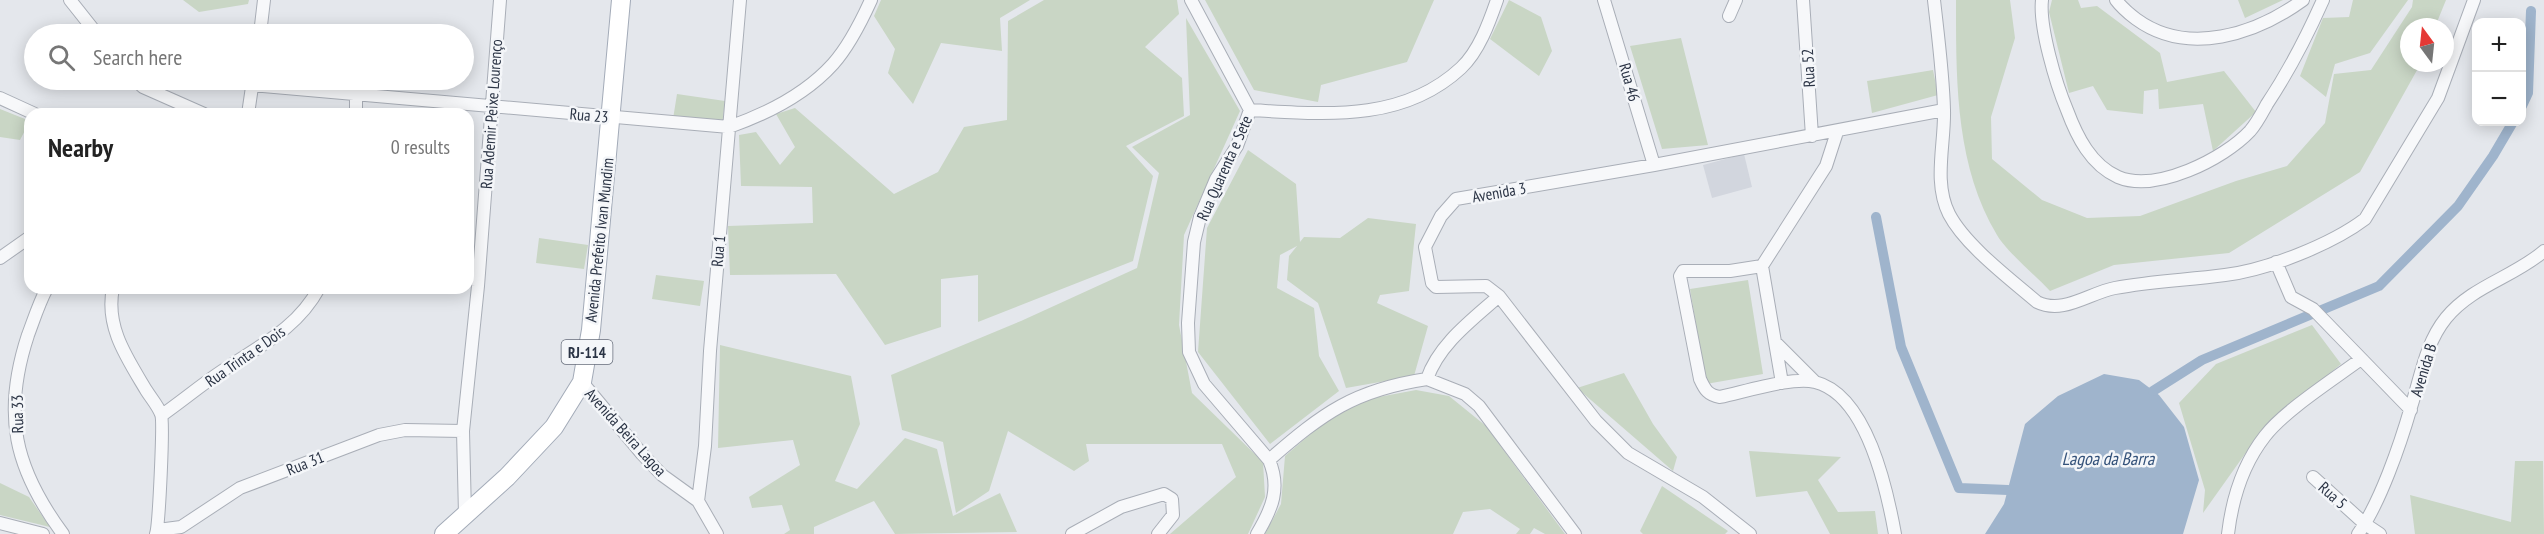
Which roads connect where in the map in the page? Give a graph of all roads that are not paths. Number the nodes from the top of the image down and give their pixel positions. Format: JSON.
{"nodes":[{"id":1,"x":70,"y":0,"type":"edge"},
{"id":2,"x":264,"y":0,"type":"edge"},
{"id":3,"x":500,"y":0,"type":"edge"},
{"id":4,"x":621,"y":0,"type":"edge"},
{"id":5,"x":740,"y":0,"type":"edge"},
{"id":6,"x":871,"y":0,"type":"edge"},
{"id":7,"x":1191,"y":0,"type":"edge"},
{"id":8,"x":1497,"y":0,"type":"edge"},
{"id":9,"x":1604,"y":0,"type":"edge"},
{"id":10,"x":1736,"y":0,"type":"edge"},
{"id":11,"x":1803,"y":0,"type":"edge"},
{"id":12,"x":1934,"y":0,"type":"edge"},
{"id":13,"x":2042,"y":0,"type":"edge"},
{"id":14,"x":2116,"y":0,"type":"edge"},
{"id":15,"x":2303,"y":0,"type":"edge"},
{"id":16,"x":2323,"y":0,"type":"edge"},
{"id":17,"x":2475,"y":0,"type":"edge"},
{"id":18,"x":1730,"y":16,"type":"dead end"},
{"id":19,"x":89,"y":24,"type":"edge"},
{"id":20,"x":261,"y":24,"type":"edge"},
{"id":21,"x":150,"y":90,"type":"edge"},
{"id":22,"x":252,"y":90,"type":"edge"},
{"id":23,"x":322,"y":90,"type":"edge"},
{"id":24,"x":356,"y":94,"type":"junction"},
{"id":25,"x":0,"y":98,"type":"edge"},
{"id":26,"x":490,"y":106,"type":"junction"},
{"id":27,"x":190,"y":108,"type":"edge"},
{"id":28,"x":249,"y":108,"type":"edge"},
{"id":29,"x":356,"y":108,"type":"edge"},
{"id":30,"x":24,"y":109,"type":"edge"},
{"id":31,"x":1250,"y":110,"type":"junction"},
{"id":32,"x":1944,"y":111,"type":"junction"},
{"id":33,"x":612,"y":116,"type":"junction"},
{"id":34,"x":729,"y":127,"type":"junction"},
{"id":35,"x":1837,"y":132,"type":"junction"},
{"id":36,"x":1812,"y":136,"type":"junction"},
{"id":37,"x":1654,"y":165,"type":"junction"},
{"id":38,"x":24,"y":241,"type":"edge"},
{"id":39,"x":2544,"y":251,"type":"edge"},
{"id":40,"x":0,"y":258,"type":"edge"},
{"id":41,"x":2276,"y":262,"type":"junction"},
{"id":42,"x":1762,"y":266,"type":"junction"},
{"id":43,"x":45,"y":294,"type":"edge"},
{"id":44,"x":112,"y":294,"type":"edge"},
{"id":45,"x":317,"y":294,"type":"edge"},
{"id":46,"x":1499,"y":296,"type":"junction"},
{"id":47,"x":1776,"y":342,"type":"junction"},
{"id":48,"x":2361,"y":359,"type":"junction"},
{"id":49,"x":1427,"y":380,"type":"junction"},
{"id":50,"x":1814,"y":381,"type":"junction"},
{"id":51,"x":582,"y":382,"type":"junction"},
{"id":52,"x":1782,"y":383,"type":"junction"},
{"id":53,"x":2411,"y":410,"type":"junction"},
{"id":54,"x":162,"y":415,"type":"junction"},
{"id":55,"x":463,"y":430,"type":"junction"},
{"id":56,"x":1269,"y":460,"type":"junction"},
{"id":57,"x":2313,"y":477,"type":"dead end"},
{"id":58,"x":698,"y":501,"type":"junction"},
{"id":59,"x":465,"y":514,"type":"junction"},
{"id":60,"x":0,"y":523,"type":"edge"},
{"id":61,"x":2362,"y":529,"type":"edge"},
{"id":62,"x":157,"y":532,"type":"edge"},
{"id":63,"x":43,"y":534,"type":"edge"},
{"id":64,"x":63,"y":534,"type":"edge"},
{"id":65,"x":444,"y":534,"type":"edge"},
{"id":66,"x":717,"y":534,"type":"edge"},
{"id":67,"x":1072,"y":534,"type":"edge"},
{"id":68,"x":1158,"y":534,"type":"edge"},
{"id":69,"x":1257,"y":534,"type":"edge"},
{"id":70,"x":1575,"y":534,"type":"edge"},
{"id":71,"x":1750,"y":534,"type":"edge"},
{"id":72,"x":1895,"y":534,"type":"edge"},
{"id":73,"x":2228,"y":534,"type":"edge"},
{"id":74,"x":2380,"y":534,"type":"edge"}],
"edges":[{"from":1,"to":19,"type":"street"},
{"from":2,"to":20,"type":"street"},
{"from":3,"to":26,"type":"street","name":"Rua Ademir Peixe Lourenço"},
{"from":4,"to":33,"type":"main road","name":"Avenida Prefeito Ivan Mundim","number":"RJ-114"},
{"from":5,"to":34,"type":"street","name":"Rua 1"},
{"from":6,"to":34,"type":"street","name":"Rua 23"},
{"from":7,"to":31,"type":"street","name":"Rua Quarenta e Sete"},
{"from":8,"to":31,"type":"street"},
{"from":9,"to":37,"type":"street","name":"Rua 46"},
{"from":10,"to":18,"type":"street"},
{"from":11,"to":36,"type":"street","name":"Rua 52"},
{"from":12,"to":32,"type":"street"},
{"from":13,"to":16,"type":"street"},
{"from":14,"to":15,"type":"street"},
{"from":17,"to":41,"type":"street"},
{"from":21,"to":27,"type":"street"},
{"from":22,"to":28,"type":"street"},
{"from":23,"to":24,"type":"street","name":"Rua 23"},
{"from":24,"to":26,"type":"street","name":"Rua 23"},
{"from":24,"to":29,"type":"street"},
{"from":25,"to":30,"type":"street"},
{"from":26,"to":33,"type":"street","name":"Rua 23"},
{"from":26,"to":55,"type":"street","name":"Rua Ademir Peixe Lourenço"},
{"from":31,"to":56,"type":"street","name":"Rua Quarenta e Sete"},
{"from":32,"to":35,"type":"street","name":"Avenida 3"},
{"from":32,"to":41,"type":"street"},
{"from":33,"to":34,"type":"street","name":"Rua 23"},
{"from":33,"to":51,"type":"main road","name":"Avenida Prefeito Ivan Mundim","number":"RJ-114"},
{"from":34,"to":58,"type":"street","name":"Rua 1"},
{"from":35,"to":36,"type":"street","name":"Avenida 3"},
{"from":35,"to":42,"type":"street"},
{"from":36,"to":37,"type":"street","name":"Avenida 3"},
{"from":37,"to":46,"type":"street","name":"Avenida 3"},
{"from":38,"to":40,"type":"street"},
{"from":39,"to":53,"type":"street","name":"Avenida B"},
{"from":41,"to":48,"type":"street"},
{"from":42,"to":47,"type":"street"},
{"from":42,"to":52,"type":"street"},
{"from":43,"to":64,"type":"street","name":"Rua 33"},
{"from":44,"to":54,"type":"street"},
{"from":45,"to":54,"type":"street","name":"Rua Trinta e Dois"},
{"from":46,"to":49,"type":"street"},
{"from":46,"to":71,"type":"street"},
{"from":47,"to":50,"type":"street"},
{"from":47,"to":52,"type":"street"},
{"from":48,"to":53,"type":"street"},
{"from":48,"to":73,"type":"street"},
{"from":49,"to":56,"type":"street"},
{"from":49,"to":70,"type":"street"},
{"from":50,"to":52,"type":"street"},
{"from":50,"to":72,"type":"street"},
{"from":51,"to":58,"type":"street","name":"Avenida Beira Lagoa"},
{"from":51,"to":59,"type":"main road","name":"Avenida Prefeito Ivan Mundim","number":"RJ-114"},
{"from":53,"to":61,"type":"street","name":"Avenida B"},
{"from":54,"to":62,"type":"street"},
{"from":55,"to":59,"type":"street","name":"Rua Ademir Peixe Lourenço"},
{"from":55,"to":62,"type":"street","name":"Rua 31"},
{"from":56,"to":69,"type":"street"},
{"from":57,"to":61,"type":"street","name":"Rua 5"},
{"from":58,"to":66,"type":"street","name":"Avenida Beira Lagoa"},
{"from":59,"to":65,"type":"main road","name":"Avenida Prefeito Ivan Mundim","number":"RJ-114"},
{"from":60,"to":63,"type":"street"},
{"from":61,"to":74,"type":"street","name":"Rua 5"},
{"from":67,"to":68,"type":"street"}]}
